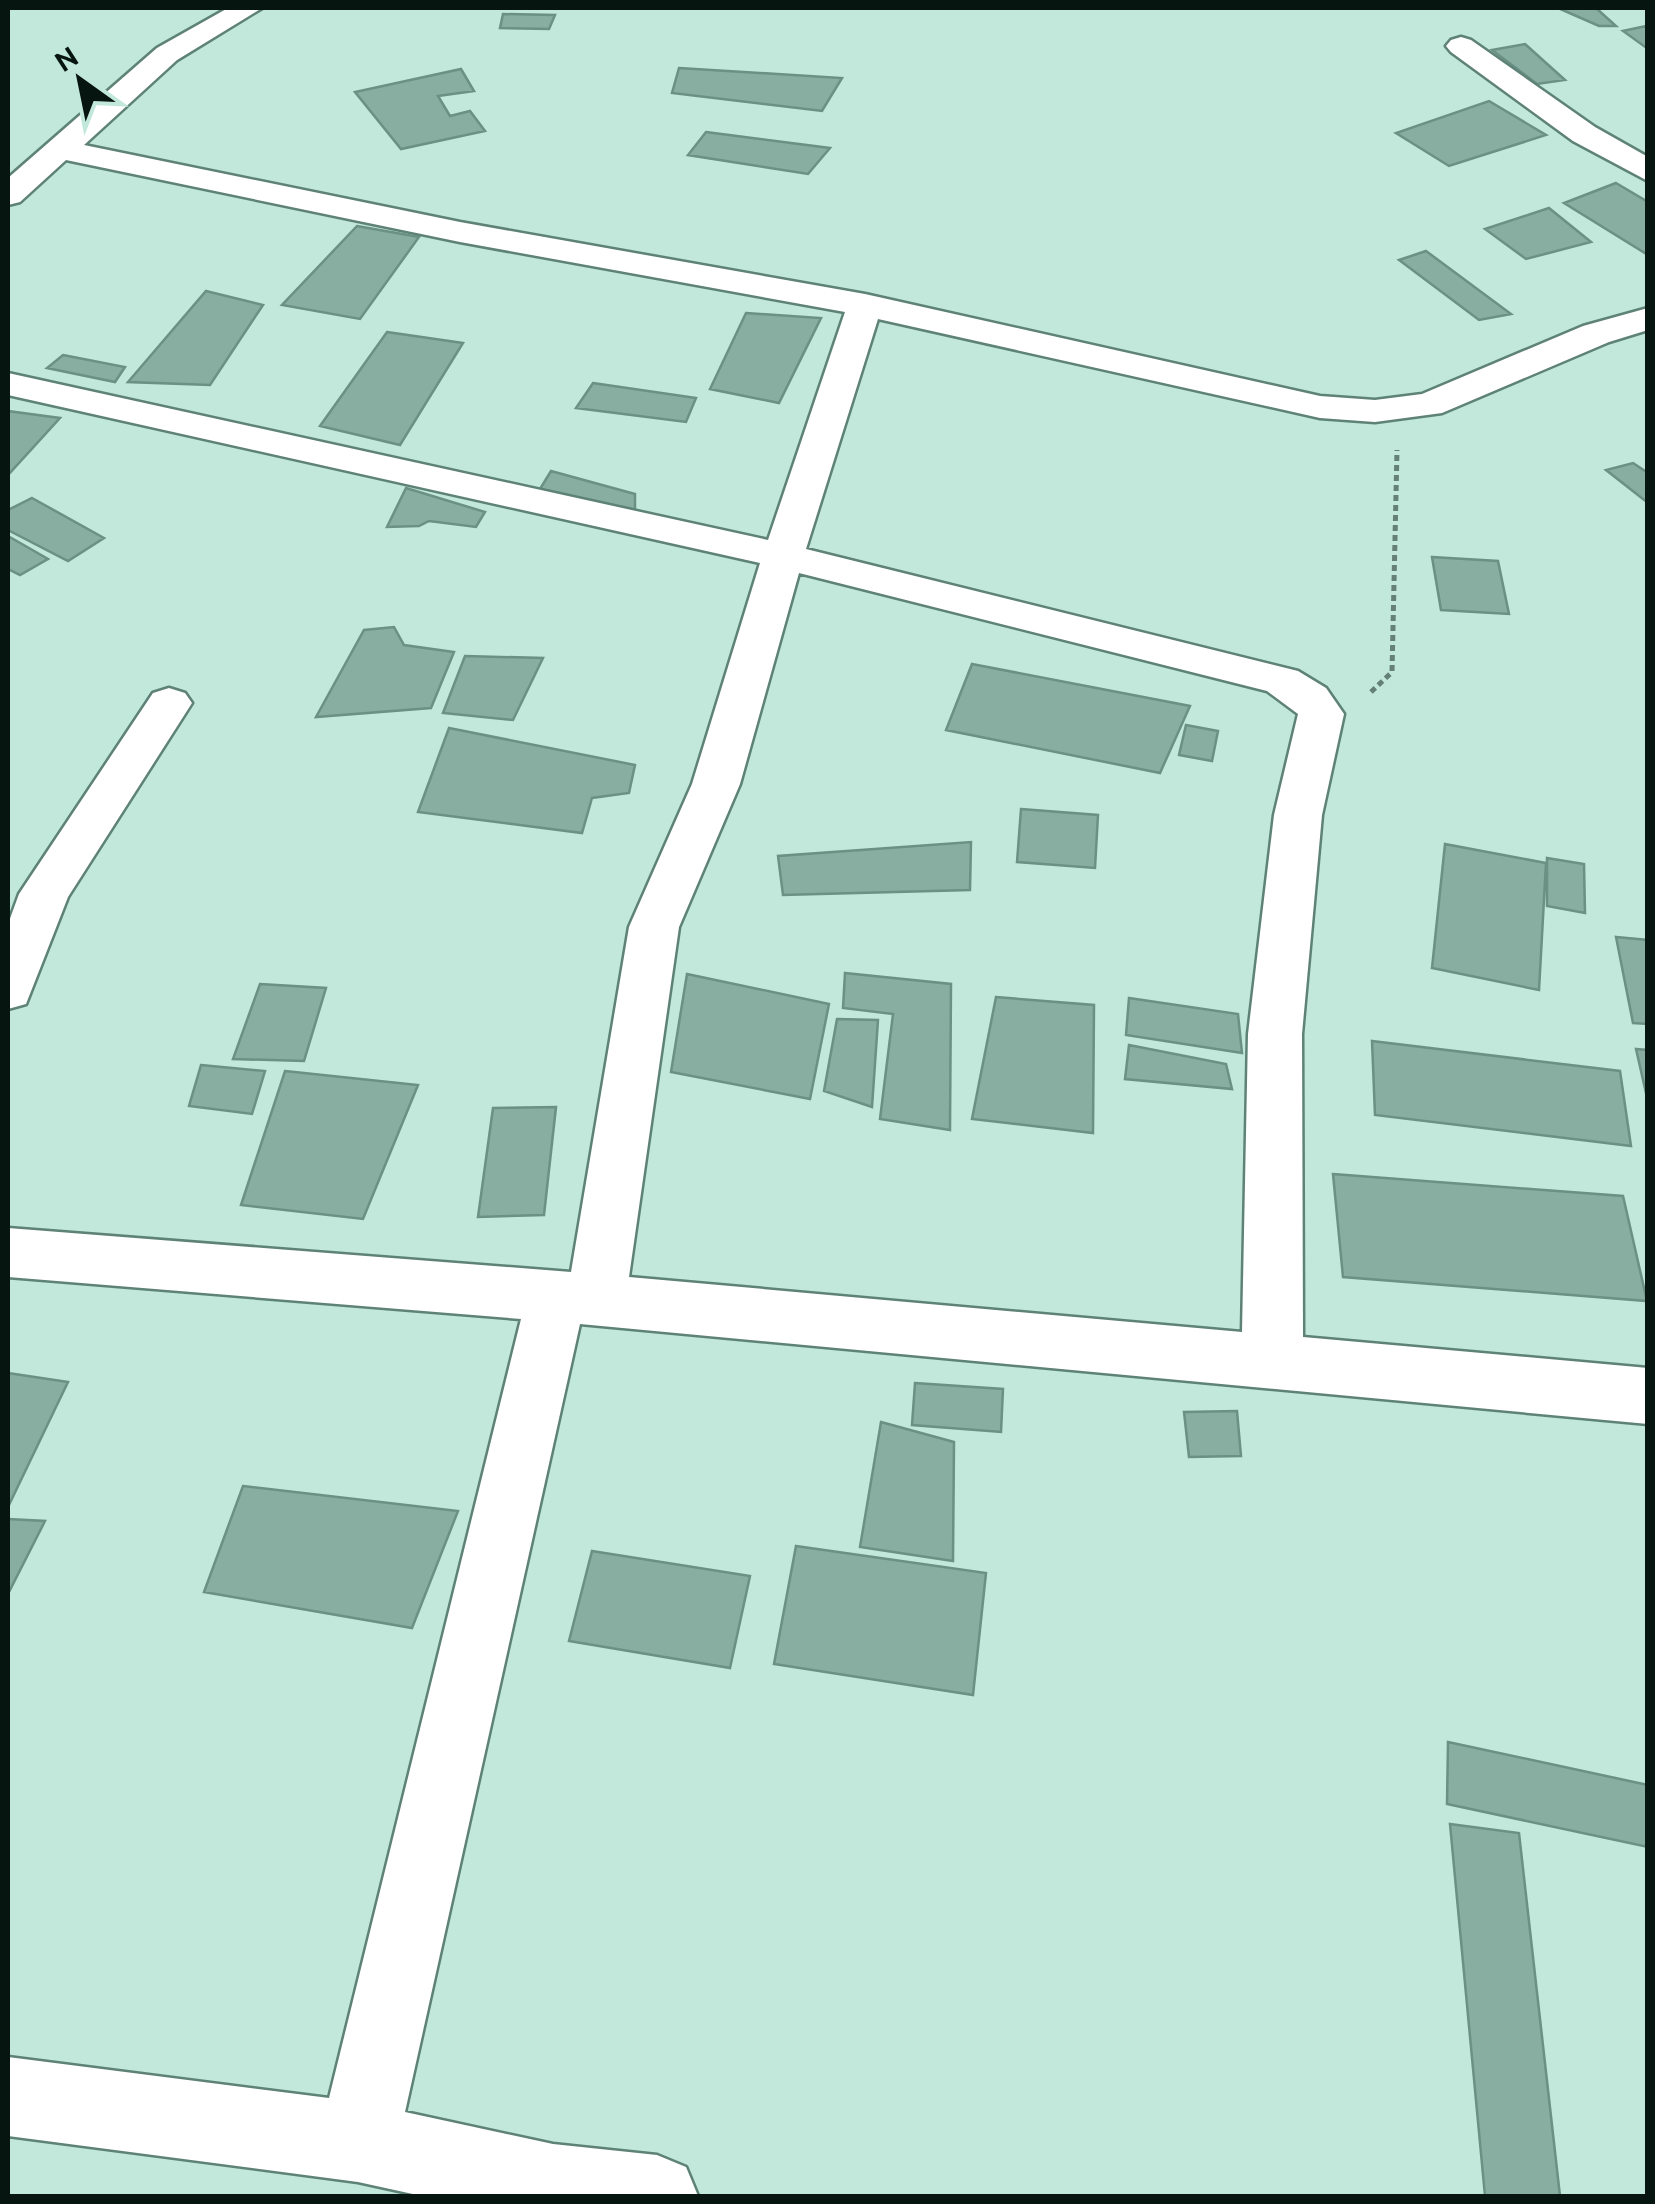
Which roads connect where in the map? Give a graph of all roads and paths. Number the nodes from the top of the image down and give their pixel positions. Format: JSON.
{"nodes":[{"id":1,"x":248,"y":8,"type":"edge"},
{"id":2,"x":1461,"y":46,"type":"dead end"},
{"id":3,"x":59,"y":149,"type":"junction"},
{"id":4,"x":1648,"y":171,"type":"edge"},
{"id":5,"x":8,"y":195,"type":"edge"},
{"id":6,"x":865,"y":305,"type":"junction"},
{"id":7,"x":1648,"y":319,"type":"edge"},
{"id":8,"x":8,"y":384,"type":"edge"},
{"id":9,"x":1386,"y":410,"type":"junction"},
{"id":10,"x":783,"y":556,"type":"junction"},
{"id":11,"x":169,"y":703,"type":"dead end"},
{"id":12,"x":1317,"y":708,"type":"junction"},
{"id":13,"x":8,"y":990,"type":"edge"},
{"id":14,"x":8,"y":1252,"type":"edge"},
{"id":15,"x":576,"y":1297,"type":"junction"},
{"id":16,"x":1272,"y":1359,"type":"junction"},
{"id":17,"x":1648,"y":1396,"type":"edge"},
{"id":18,"x":8,"y":2097,"type":"edge"},
{"id":19,"x":358,"y":2142,"type":"junction"},
{"id":20,"x":657,"y":2196,"type":"edge"}],
"edges":[{"from":1,"to":3,"type":"street"},
{"from":2,"to":4,"type":"street"},
{"from":3,"to":5,"type":"street"},
{"from":3,"to":6,"type":"street"},
{"from":6,"to":9,"type":"street"},
{"from":6,"to":10,"type":"street"},
{"from":7,"to":9,"type":"street"},
{"from":8,"to":10,"type":"street"},
{"from":9,"to":12,"type":"path"},
{"from":10,"to":12,"type":"street"},
{"from":10,"to":15,"type":"street"},
{"from":11,"to":13,"type":"street"},
{"from":12,"to":16,"type":"street"},
{"from":14,"to":15,"type":"street"},
{"from":15,"to":16,"type":"street"},
{"from":15,"to":19,"type":"street"},
{"from":16,"to":17,"type":"street"},
{"from":18,"to":19,"type":"street"},
{"from":19,"to":20,"type":"street"}]}
